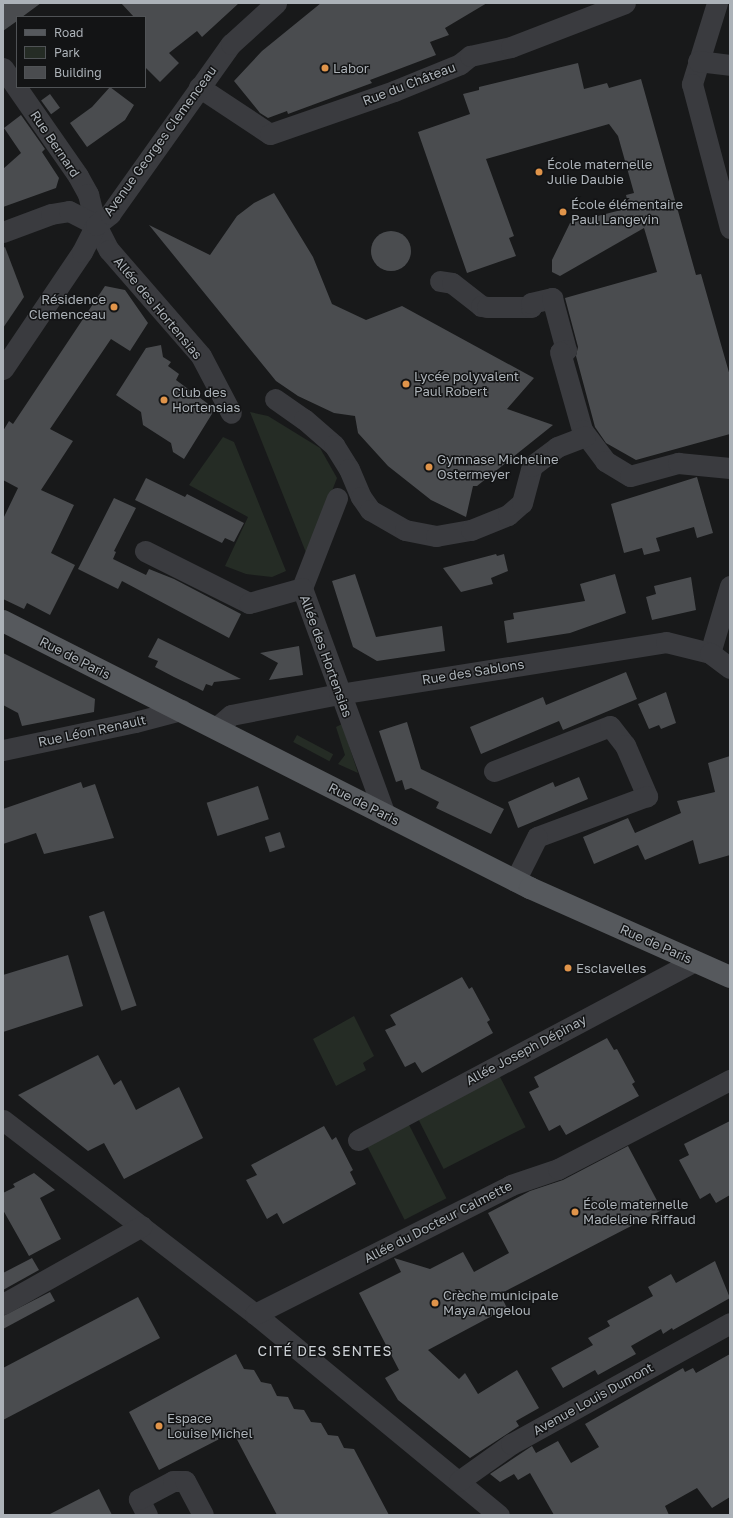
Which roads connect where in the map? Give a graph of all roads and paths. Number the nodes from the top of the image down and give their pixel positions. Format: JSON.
{"nodes":[{"id":1,"x":275,"y":3,"type":"edge"},
{"id":2,"x":625,"y":3,"type":"edge"},
{"id":3,"x":721,"y":6,"type":"edge"},
{"id":4,"x":698,"y":61,"type":"junction"},
{"id":5,"x":730,"y":65,"type":"edge"},
{"id":6,"x":3,"y":68,"type":"edge"},
{"id":7,"x":16,"y":87,"type":"edge"},
{"id":8,"x":199,"y":87,"type":"junction"},
{"id":9,"x":17,"y":88,"type":"edge"},
{"id":10,"x":96,"y":225,"type":"junction"},
{"id":11,"x":730,"y":228,"type":"edge"},
{"id":12,"x":3,"y":232,"type":"edge"},
{"id":13,"x":440,"y":281,"type":"dead end"},
{"id":14,"x":3,"y":369,"type":"edge"},
{"id":15,"x":275,"y":399,"type":"dead end"},
{"id":16,"x":231,"y":413,"type":"dead end"},
{"id":17,"x":584,"y":436,"type":"junction"},
{"id":18,"x":730,"y":468,"type":"edge"},
{"id":19,"x":337,"y":498,"type":"dead end"},
{"id":20,"x":145,"y":551,"type":"dead end"},
{"id":21,"x":730,"y":586,"type":"edge"},
{"id":22,"x":302,"y":588,"type":"junction"},
{"id":23,"x":3,"y":621,"type":"edge"},
{"id":24,"x":710,"y":654,"type":"junction"},
{"id":25,"x":730,"y":668,"type":"edge"},
{"id":26,"x":339,"y":694,"type":"junction"},
{"id":27,"x":181,"y":710,"type":"junction"},
{"id":28,"x":216,"y":728,"type":"junction"},
{"id":29,"x":3,"y":750,"type":"edge"},
{"id":30,"x":494,"y":771,"type":"dead end"},
{"id":31,"x":385,"y":815,"type":"junction"},
{"id":32,"x":515,"y":881,"type":"junction"},
{"id":33,"x":694,"y":960,"type":"junction"},
{"id":34,"x":730,"y":977,"type":"edge"},
{"id":35,"x":730,"y":1080,"type":"edge"},
{"id":36,"x":3,"y":1120,"type":"edge"},
{"id":37,"x":358,"y":1140,"type":"dead end"},
{"id":38,"x":142,"y":1226,"type":"junction"},
{"id":39,"x":3,"y":1304,"type":"edge"},
{"id":40,"x":254,"y":1314,"type":"junction"},
{"id":41,"x":730,"y":1323,"type":"edge"},
{"id":42,"x":459,"y":1481,"type":"junction"},
{"id":43,"x":489,"y":1513,"type":"edge"},
{"id":44,"x":147,"y":1515,"type":"edge"},
{"id":45,"x":203,"y":1515,"type":"edge"}],
"edges":[{"from":1,"to":8,"type":"street","name":"Avenue Georges Clemenceau"},
{"from":2,"to":8,"type":"street","name":"Rue du Château"},
{"from":3,"to":4,"type":"street"},
{"from":4,"to":5,"type":"street"},
{"from":4,"to":11,"type":"street"},
{"from":6,"to":7,"type":"street","name":"Rue Bernard"},
{"from":8,"to":10,"type":"street","name":"Avenue Georges Clemenceau"},
{"from":9,"to":10,"type":"street","name":"Rue Bernard"},
{"from":10,"to":12,"type":"street"},
{"from":10,"to":14,"type":"street","name":"Avenue Georges Clemenceau"},
{"from":10,"to":16,"type":"street","name":"Allée des Hortensias"},
{"from":13,"to":17,"type":"street"},
{"from":15,"to":17,"type":"street"},
{"from":17,"to":18,"type":"street"},
{"from":19,"to":22,"type":"street","name":"Allée des Hortensias"},
{"from":20,"to":22,"type":"street"},
{"from":21,"to":24,"type":"street"},
{"from":22,"to":26,"type":"street","name":"Allée des Hortensias"},
{"from":23,"to":27,"type":"main road","name":"Rue de Paris"},
{"from":24,"to":25,"type":"street","name":"Rue des Sablons"},
{"from":24,"to":26,"type":"street","name":"Rue des Sablons"},
{"from":26,"to":28,"type":"street","name":"Rue des Sablons"},
{"from":26,"to":31,"type":"street","name":"Allée des Hortensias"},
{"from":27,"to":28,"type":"main road","name":"Rue de Paris"},
{"from":27,"to":29,"type":"street","name":"Rue Léon Renault"},
{"from":28,"to":31,"type":"main road","name":"Rue de Paris"},
{"from":30,"to":32,"type":"street"},
{"from":31,"to":32,"type":"main road","name":"Rue de Paris"},
{"from":32,"to":33,"type":"main road","name":"Rue de Paris"},
{"from":33,"to":34,"type":"main road","name":"Rue de Paris"},
{"from":33,"to":37,"type":"street","name":"Allée Joseph Dépinay"},
{"from":35,"to":40,"type":"street","name":"Allée du Docteur Calmette"},
{"from":36,"to":38,"type":"street"},
{"from":38,"to":39,"type":"street"},
{"from":38,"to":40,"type":"street"},
{"from":40,"to":42,"type":"street"},
{"from":41,"to":42,"type":"street","name":"Avenue Louis Dumont"},
{"from":42,"to":43,"type":"street"},
{"from":44,"to":45,"type":"street"}]}
